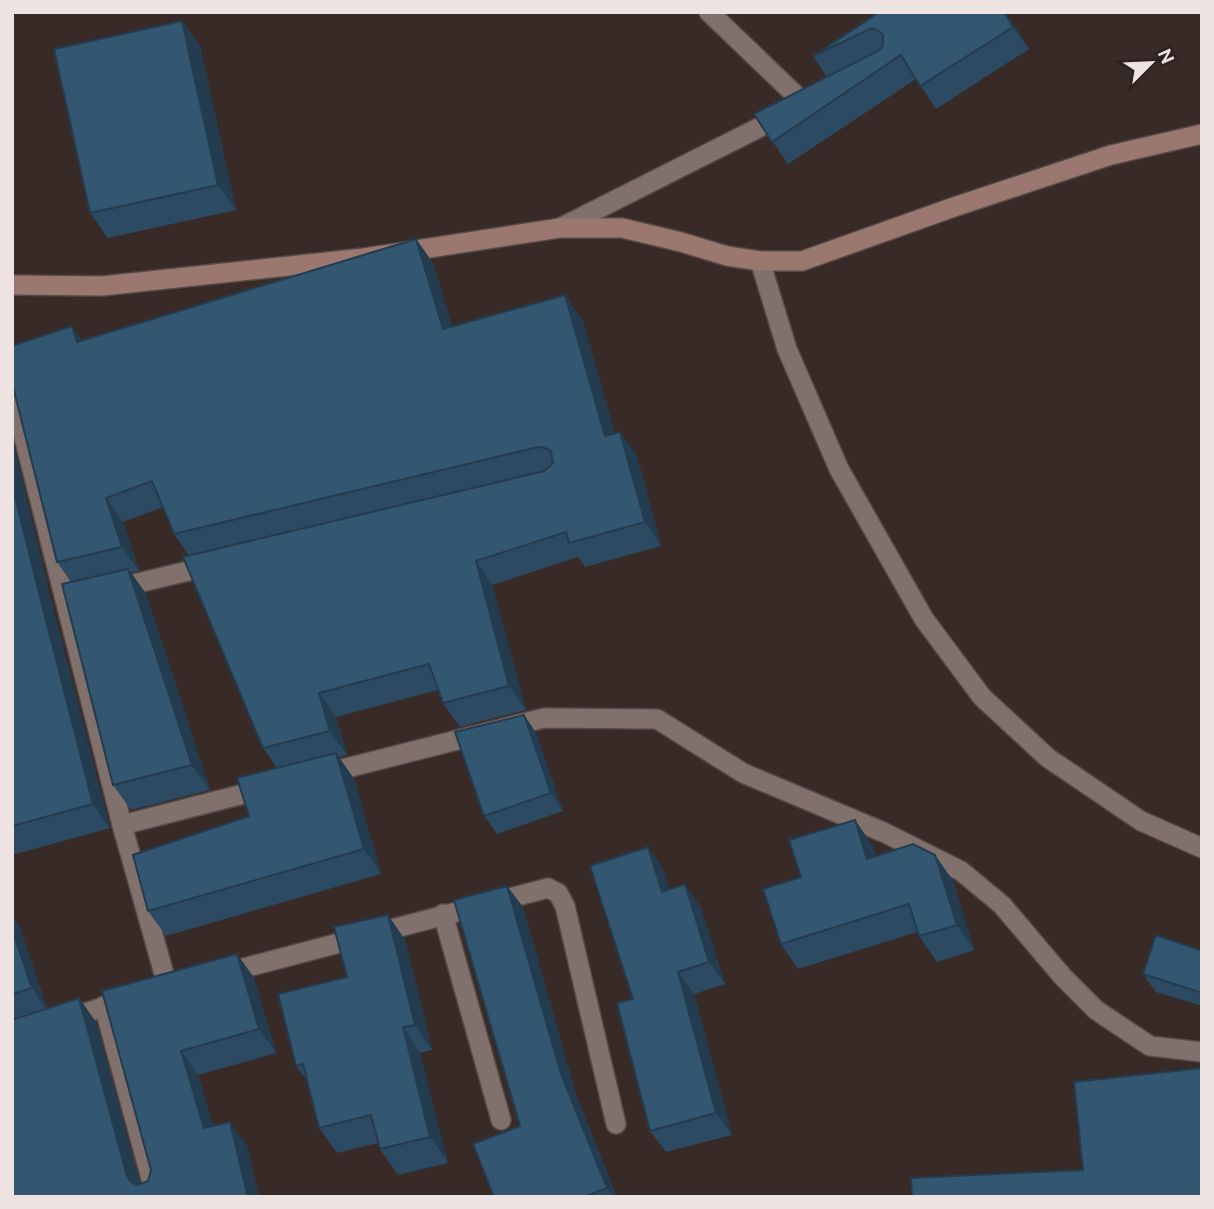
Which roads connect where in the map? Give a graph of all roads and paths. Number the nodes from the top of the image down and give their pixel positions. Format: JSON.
{"nodes":[{"id":1,"x":709,"y":12,"type":"edge"},
{"id":2,"x":1202,"y":134,"type":"edge"},
{"id":3,"x":560,"y":228,"type":"junction"},
{"id":4,"x":760,"y":261,"type":"junction"},
{"id":5,"x":12,"y":285,"type":"edge"},
{"id":6,"x":12,"y":390,"type":"edge"},
{"id":7,"x":237,"y":560,"type":"edge"},
{"id":8,"x":77,"y":598,"type":"junction"},
{"id":9,"x":306,"y":778,"type":"edge"},
{"id":10,"x":280,"y":785,"type":"edge"},
{"id":11,"x":122,"y":825,"type":"junction"},
{"id":12,"x":1202,"y":848,"type":"edge"},
{"id":13,"x":443,"y":914,"type":"junction"},
{"id":14,"x":207,"y":977,"type":"edge"},
{"id":15,"x":104,"y":1006,"type":"junction"},
{"id":16,"x":12,"y":1037,"type":"edge"},
{"id":17,"x":1202,"y":1052,"type":"edge"},
{"id":18,"x":501,"y":1120,"type":"dead end"},
{"id":19,"x":616,"y":1124,"type":"dead end"},
{"id":20,"x":156,"y":1197,"type":"edge"}],
"edges":[{"from":1,"to":3,"type":"street"},
{"from":2,"to":4,"type":"main road"},
{"from":3,"to":4,"type":"main road"},
{"from":3,"to":5,"type":"main road"},
{"from":4,"to":12,"type":"street"},
{"from":6,"to":8,"type":"street"},
{"from":7,"to":8,"type":"street"},
{"from":8,"to":11,"type":"street"},
{"from":9,"to":17,"type":"street"},
{"from":10,"to":11,"type":"street"},
{"from":11,"to":15,"type":"street"},
{"from":13,"to":14,"type":"street"},
{"from":13,"to":18,"type":"street"},
{"from":13,"to":19,"type":"street"},
{"from":15,"to":16,"type":"street"},
{"from":15,"to":20,"type":"street"}]}
